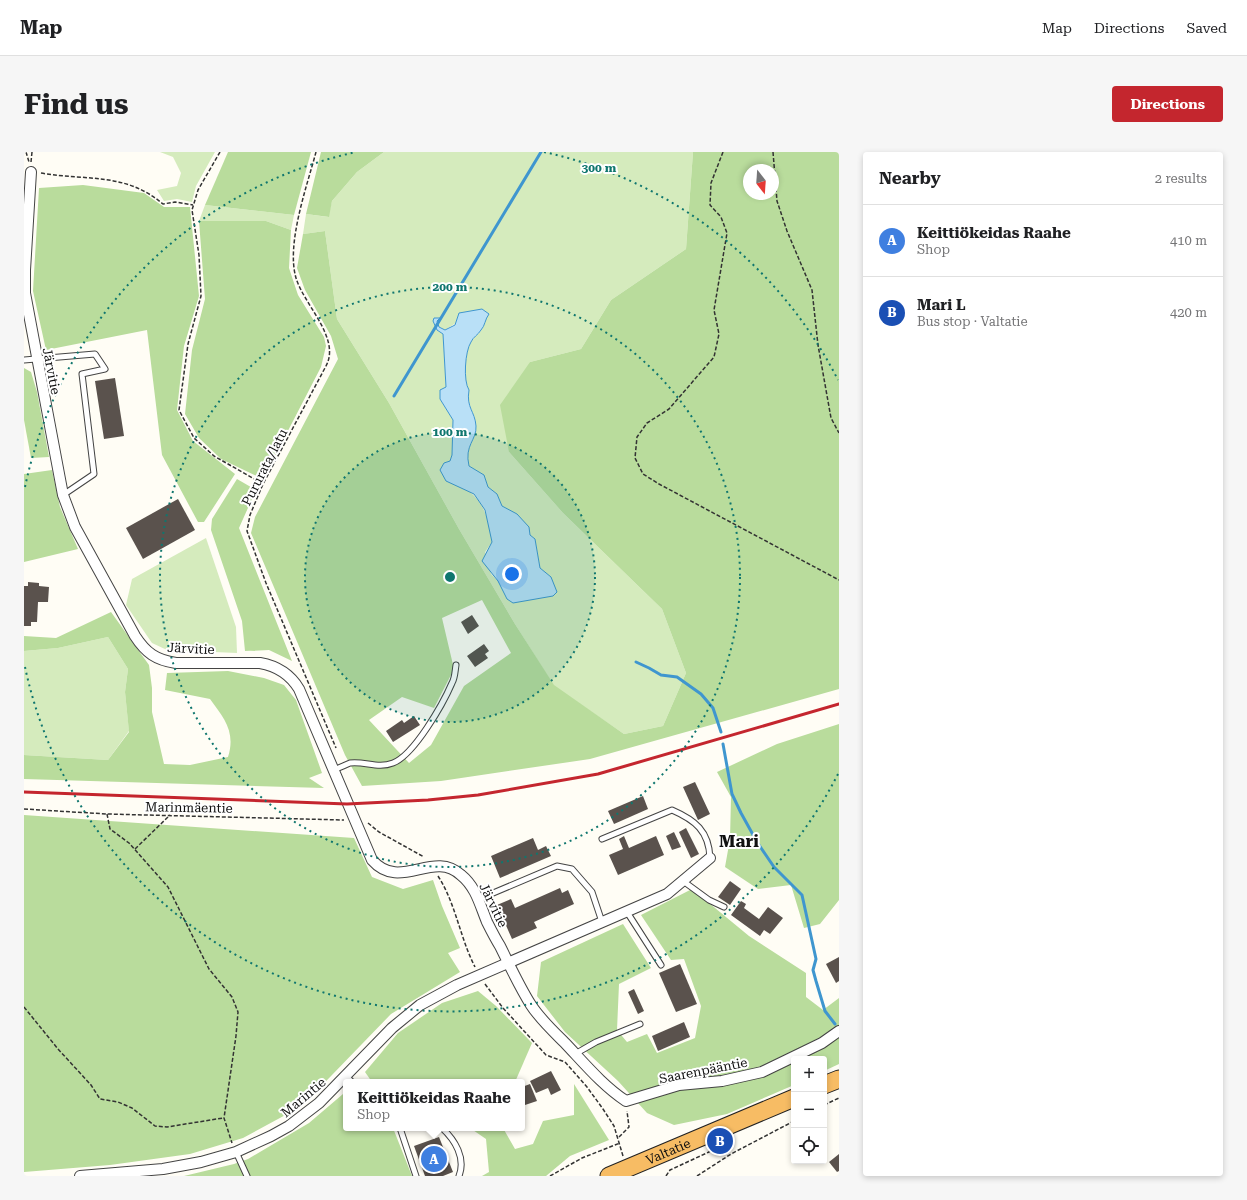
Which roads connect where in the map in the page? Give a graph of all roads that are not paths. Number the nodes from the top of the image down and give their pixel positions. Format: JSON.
{"nodes":[{"id":1,"x":31,"y":172,"type":"road end"},
{"id":2,"x":37,"y":358,"type":"junction"},
{"id":3,"x":24,"y":360,"type":"edge"},
{"id":4,"x":63,"y":495,"type":"junction"},
{"id":5,"x":456,"y":665,"type":"dead end"},
{"id":6,"x":333,"y":770,"type":"junction"},
{"id":7,"x":602,"y":839,"type":"dead end"},
{"id":8,"x":710,"y":858,"type":"joint"},
{"id":9,"x":683,"y":881,"type":"junction"},
{"id":10,"x":479,"y":899,"type":"junction"},
{"id":11,"x":724,"y":907,"type":"dead end"},
{"id":12,"x":627,"y":912,"type":"junction"},
{"id":13,"x":602,"y":923,"type":"junction"},
{"id":14,"x":508,"y":963,"type":"junction"},
{"id":15,"x":661,"y":965,"type":"dead end"},
{"id":16,"x":640,"y":1024,"type":"dead end"},
{"id":17,"x":839,"y":1031,"type":"edge"},
{"id":18,"x":576,"y":1054,"type":"junction"},
{"id":19,"x":839,"y":1078,"type":"edge"},
{"id":20,"x":349,"y":1079,"type":"edge"},
{"id":21,"x":343,"y":1084,"type":"edge"},
{"id":22,"x":827,"y":1084,"type":"edge"},
{"id":23,"x":791,"y":1099,"type":"edge"},
{"id":24,"x":401,"y":1131,"type":"edge"},
{"id":25,"x":445,"y":1131,"type":"edge"},
{"id":26,"x":236,"y":1152,"type":"junction"},
{"id":27,"x":80,"y":1176,"type":"edge"},
{"id":28,"x":247,"y":1176,"type":"edge"},
{"id":29,"x":416,"y":1176,"type":"edge"},
{"id":30,"x":459,"y":1176,"type":"edge"},
{"id":31,"x":609,"y":1176,"type":"edge"}],
"edges":[{"from":1,"to":2,"type":"street","name":"Järvitie"},
{"from":2,"to":3,"type":"lane"},
{"from":2,"to":4,"type":"street","name":"Järvitie"},
{"from":2,"to":4,"type":"lane"},
{"from":4,"to":6,"type":"street","name":"Järvitie"},
{"from":5,"to":6,"type":"lane"},
{"from":6,"to":10,"type":"street","name":"Järvitie"},
{"from":7,"to":8,"type":"lane"},
{"from":8,"to":9,"type":"street","name":"Marintie"},
{"from":9,"to":11,"type":"lane"},
{"from":9,"to":12,"type":"street","name":"Marintie"},
{"from":10,"to":13,"type":"lane"},
{"from":10,"to":14,"type":"street","name":"Järvitie"},
{"from":12,"to":13,"type":"street","name":"Marintie"},
{"from":12,"to":15,"type":"lane"},
{"from":13,"to":14,"type":"street","name":"Marintie"},
{"from":14,"to":18,"type":"street"},
{"from":14,"to":20,"type":"street","name":"Marintie"},
{"from":16,"to":18,"type":"lane"},
{"from":17,"to":18,"type":"street","name":"Saarenpääntie"},
{"from":19,"to":22,"type":"highway"},
{"from":21,"to":26,"type":"street","name":"Marintie"},
{"from":23,"to":31,"type":"highway","name":"Valtatie"},
{"from":24,"to":29,"type":"lane"},
{"from":25,"to":30,"type":"lane"},
{"from":26,"to":27,"type":"street","name":"Marintie"},
{"from":26,"to":28,"type":"lane"}]}
